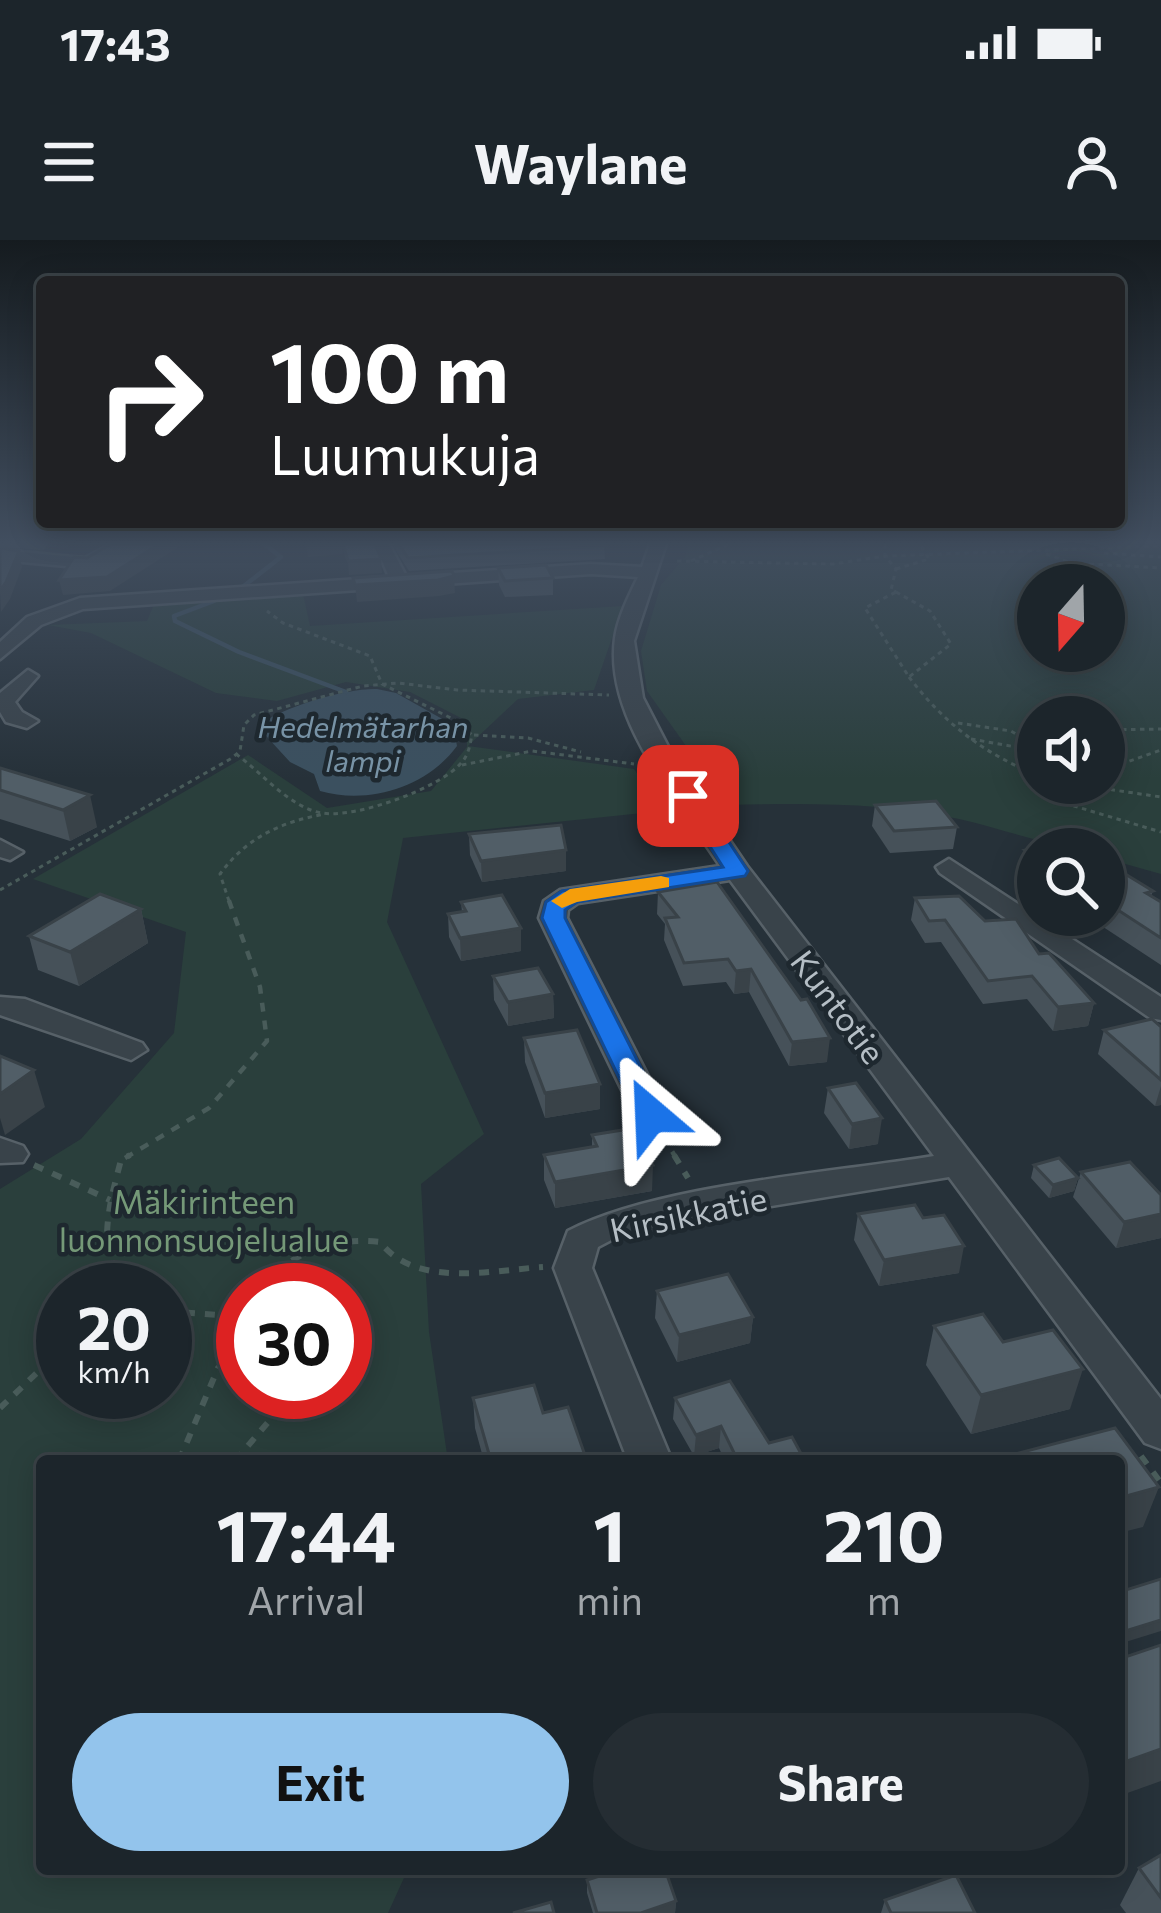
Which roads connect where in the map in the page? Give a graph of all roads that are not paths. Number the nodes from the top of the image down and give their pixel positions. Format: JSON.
{"nodes":[{"id":1,"x":38,"y":622,"type":"edge"},
{"id":2,"x":633,"y":622,"type":"edge"},
{"id":3,"x":29,"y":626,"type":"junction"},
{"id":4,"x":0,"y":629,"type":"edge"},
{"id":5,"x":0,"y":653,"type":"edge"},
{"id":6,"x":28,"y":676,"type":"dead end"},
{"id":7,"x":2,"y":700,"type":"edge"},
{"id":8,"x":27,"y":721,"type":"dead end"},
{"id":9,"x":949,"y":867,"type":"dead end"},
{"id":10,"x":737,"y":871,"type":"junction"},
{"id":11,"x":0,"y":1006,"type":"edge"},
{"id":12,"x":1161,"y":1010,"type":"edge"},
{"id":13,"x":131,"y":1050,"type":"dead end"},
{"id":14,"x":651,"y":1115,"type":"road end"},
{"id":15,"x":959,"y":1164,"type":"junction"},
{"id":16,"x":1161,"y":1431,"type":"edge"},
{"id":17,"x":648,"y":1455,"type":"edge"}],
"edges":[{"from":1,"to":3,"type":"street"},
{"from":2,"to":10,"type":"street","name":"Kuntotie"},
{"from":3,"to":4,"type":"street"},
{"from":3,"to":5,"type":"street"},
{"from":6,"to":7,"type":"street"},
{"from":7,"to":8,"type":"street"},
{"from":9,"to":12,"type":"street"},
{"from":10,"to":14,"type":"street"},
{"from":10,"to":15,"type":"street","name":"Kuntotie"},
{"from":11,"to":13,"type":"street"},
{"from":15,"to":16,"type":"street","name":"Kuntotie"},
{"from":15,"to":17,"type":"street","name":"Kirsikkatie"}]}
